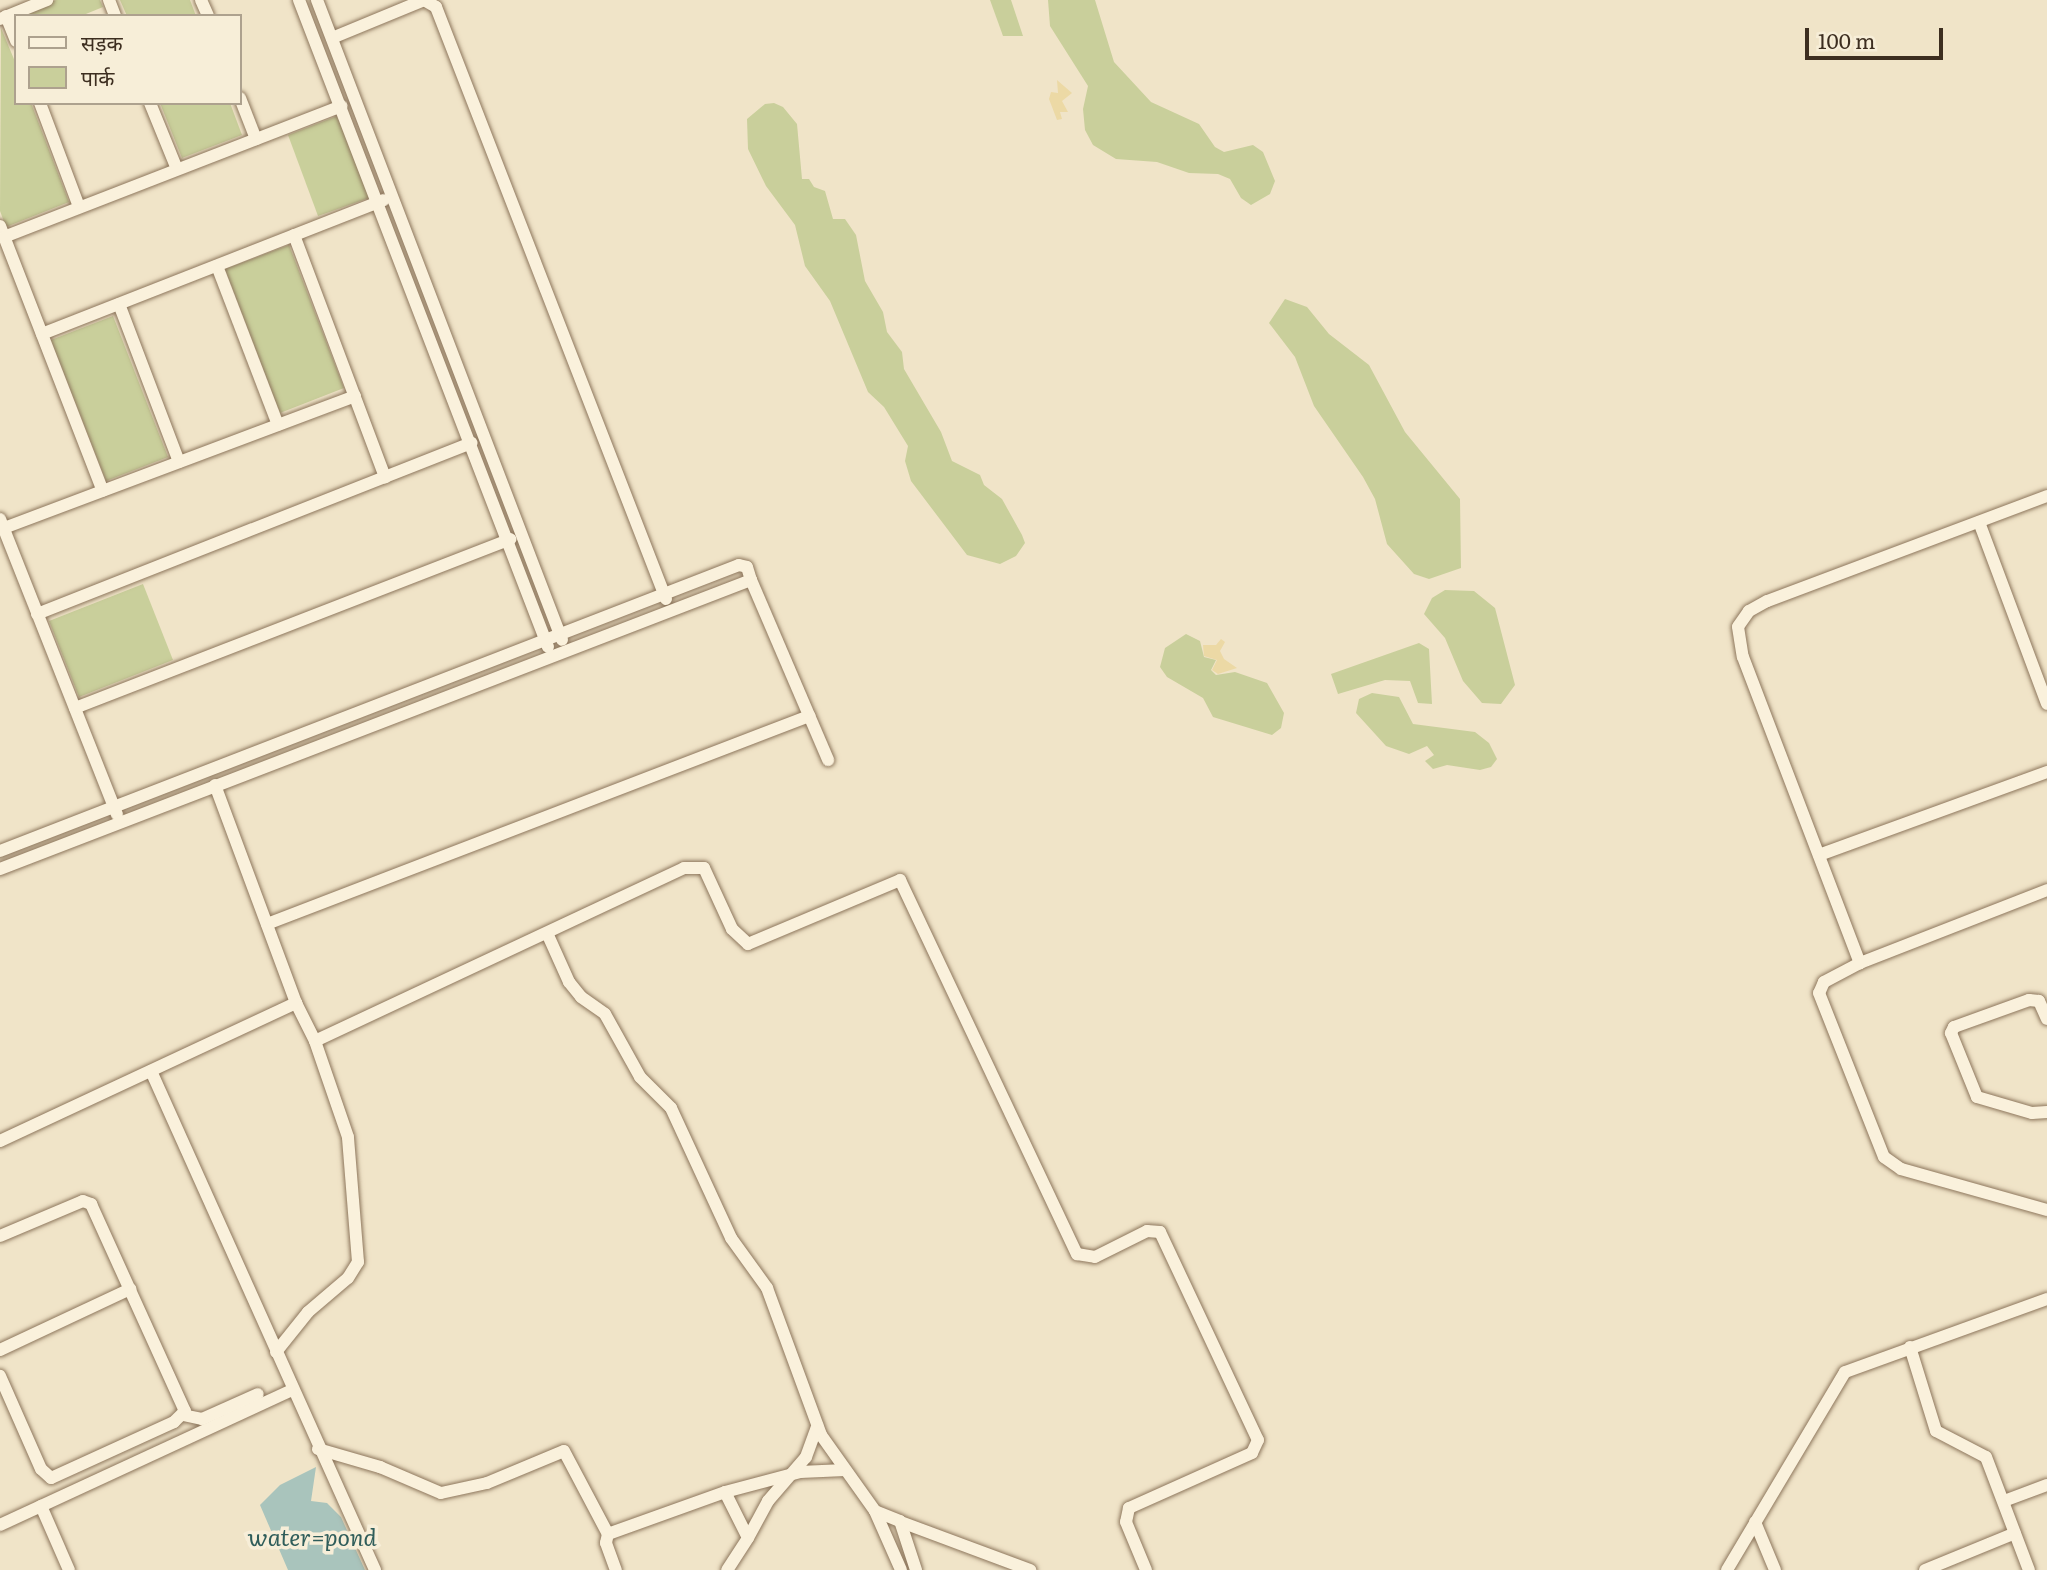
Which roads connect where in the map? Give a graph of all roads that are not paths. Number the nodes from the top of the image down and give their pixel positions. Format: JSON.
{"nodes":[{"id":1,"x":47,"y":0,"type":"edge"},
{"id":2,"x":299,"y":0,"type":"edge"},
{"id":3,"x":317,"y":0,"type":"edge"},
{"id":4,"x":3,"y":17,"type":"edge"},
{"id":5,"x":14,"y":37,"type":"edge"},
{"id":6,"x":332,"y":38,"type":"junction"},
{"id":7,"x":242,"y":103,"type":"edge"},
{"id":8,"x":41,"y":105,"type":"edge"},
{"id":9,"x":151,"y":105,"type":"edge"},
{"id":10,"x":341,"y":106,"type":"junction"},
{"id":11,"x":256,"y":139,"type":"junction"},
{"id":12,"x":177,"y":169,"type":"junction"},
{"id":13,"x":394,"y":196,"type":"junction"},
{"id":14,"x":378,"y":202,"type":"junction"},
{"id":15,"x":79,"y":207,"type":"junction"},
{"id":16,"x":2,"y":232,"type":"edge"},
{"id":17,"x":294,"y":235,"type":"junction"},
{"id":18,"x":216,"y":266,"type":"junction"},
{"id":19,"x":119,"y":304,"type":"junction"},
{"id":20,"x":42,"y":334,"type":"junction"},
{"id":21,"x":355,"y":396,"type":"junction"},
{"id":22,"x":278,"y":425,"type":"junction"},
{"id":23,"x":472,"y":443,"type":"junction"},
{"id":24,"x":179,"y":462,"type":"junction"},
{"id":25,"x":385,"y":477,"type":"junction"},
{"id":26,"x":103,"y":491,"type":"junction"},
{"id":27,"x":2047,"y":496,"type":"edge"},
{"id":28,"x":1979,"y":522,"type":"junction"},
{"id":29,"x":2,"y":524,"type":"edge"},
{"id":30,"x":510,"y":539,"type":"junction"},
{"id":31,"x":751,"y":580,"type":"junction"},
{"id":32,"x":664,"y":594,"type":"junction"},
{"id":33,"x":669,"y":611,"type":"junction"},
{"id":34,"x":37,"y":614,"type":"junction"},
{"id":35,"x":560,"y":634,"type":"junction"},
{"id":36,"x":545,"y":640,"type":"junction"},
{"id":37,"x":566,"y":652,"type":"junction"},
{"id":38,"x":552,"y":657,"type":"junction"},
{"id":39,"x":2047,"y":704,"type":"edge"},
{"id":40,"x":75,"y":708,"type":"junction"},
{"id":41,"x":809,"y":716,"type":"junction"},
{"id":42,"x":828,"y":760,"type":"dead end"},
{"id":43,"x":2047,"y":772,"type":"edge"},
{"id":44,"x":215,"y":785,"type":"junction"},
{"id":45,"x":114,"y":807,"type":"junction"},
{"id":46,"x":120,"y":822,"type":"junction"},
{"id":47,"x":0,"y":851,"type":"edge"},
{"id":48,"x":1819,"y":855,"type":"junction"},
{"id":49,"x":0,"y":869,"type":"edge"},
{"id":50,"x":2047,"y":890,"type":"edge"},
{"id":51,"x":267,"y":924,"type":"junction"},
{"id":52,"x":547,"y":933,"type":"junction"},
{"id":53,"x":1860,"y":963,"type":"junction"},
{"id":54,"x":296,"y":1003,"type":"junction"},
{"id":55,"x":2047,"y":1019,"type":"edge"},
{"id":56,"x":315,"y":1041,"type":"junction"},
{"id":57,"x":151,"y":1071,"type":"junction"},
{"id":58,"x":2047,"y":1112,"type":"edge"},
{"id":59,"x":0,"y":1142,"type":"edge"},
{"id":60,"x":2047,"y":1210,"type":"edge"},
{"id":61,"x":0,"y":1236,"type":"edge"},
{"id":62,"x":130,"y":1289,"type":"junction"},
{"id":63,"x":2047,"y":1299,"type":"edge"},
{"id":64,"x":1910,"y":1347,"type":"junction"},
{"id":65,"x":0,"y":1350,"type":"edge"},
{"id":66,"x":276,"y":1352,"type":"junction"},
{"id":67,"x":0,"y":1376,"type":"edge"},
{"id":68,"x":292,"y":1390,"type":"junction"},
{"id":69,"x":258,"y":1394,"type":"dead end"},
{"id":70,"x":183,"y":1415,"type":"junction"},
{"id":71,"x":817,"y":1426,"type":"junction"},
{"id":72,"x":318,"y":1449,"type":"junction"},
{"id":73,"x":845,"y":1470,"type":"junction"},
{"id":74,"x":794,"y":1473,"type":"junction"},
{"id":75,"x":2047,"y":1485,"type":"edge"},
{"id":76,"x":725,"y":1492,"type":"junction"},
{"id":77,"x":2004,"y":1501,"type":"junction"},
{"id":78,"x":41,"y":1506,"type":"junction"},
{"id":79,"x":875,"y":1511,"type":"junction"},
{"id":80,"x":901,"y":1522,"type":"junction"},
{"id":81,"x":1755,"y":1522,"type":"junction"},
{"id":82,"x":0,"y":1525,"type":"edge"},
{"id":83,"x":2015,"y":1533,"type":"junction"},
{"id":84,"x":608,"y":1534,"type":"junction"},
{"id":85,"x":748,"y":1538,"type":"junction"},
{"id":86,"x":69,"y":1570,"type":"edge"},
{"id":87,"x":375,"y":1570,"type":"edge"},
{"id":88,"x":616,"y":1570,"type":"edge"},
{"id":89,"x":727,"y":1570,"type":"edge"},
{"id":90,"x":901,"y":1570,"type":"edge"},
{"id":91,"x":916,"y":1570,"type":"edge"},
{"id":92,"x":1030,"y":1570,"type":"edge"},
{"id":93,"x":1146,"y":1570,"type":"edge"},
{"id":94,"x":1727,"y":1570,"type":"edge"},
{"id":95,"x":1775,"y":1570,"type":"edge"},
{"id":96,"x":1925,"y":1570,"type":"edge"},
{"id":97,"x":2029,"y":1570,"type":"edge"}],
"edges":[{"from":1,"to":4,"type":"street"},
{"from":2,"to":10,"type":"street"},
{"from":3,"to":6,"type":"street"},
{"from":4,"to":5,"type":"street"},
{"from":6,"to":13,"type":"street"},
{"from":6,"to":32,"type":"street"},
{"from":7,"to":11,"type":"street"},
{"from":8,"to":15,"type":"street"},
{"from":9,"to":12,"type":"street"},
{"from":10,"to":11,"type":"street"},
{"from":10,"to":14,"type":"street"},
{"from":11,"to":12,"type":"street"},
{"from":12,"to":15,"type":"street"},
{"from":13,"to":14,"type":"street"},
{"from":13,"to":35,"type":"street"},
{"from":14,"to":17,"type":"street"},
{"from":14,"to":23,"type":"street"},
{"from":15,"to":16,"type":"street"},
{"from":16,"to":20,"type":"street"},
{"from":17,"to":18,"type":"street"},
{"from":17,"to":21,"type":"street"},
{"from":18,"to":19,"type":"street"},
{"from":18,"to":22,"type":"street"},
{"from":19,"to":20,"type":"street"},
{"from":19,"to":24,"type":"street"},
{"from":20,"to":26,"type":"street"},
{"from":21,"to":22,"type":"street"},
{"from":21,"to":25,"type":"street"},
{"from":22,"to":24,"type":"street"},
{"from":23,"to":25,"type":"street"},
{"from":23,"to":30,"type":"street"},
{"from":24,"to":26,"type":"street"},
{"from":25,"to":34,"type":"street"},
{"from":26,"to":29,"type":"street"},
{"from":27,"to":28,"type":"street"},
{"from":28,"to":39,"type":"street"},
{"from":28,"to":48,"type":"street"},
{"from":29,"to":34,"type":"street"},
{"from":30,"to":36,"type":"street"},
{"from":30,"to":40,"type":"street"},
{"from":31,"to":32,"type":"street"},
{"from":31,"to":33,"type":"street"},
{"from":31,"to":41,"type":"street"},
{"from":32,"to":33,"type":"street"},
{"from":32,"to":35,"type":"street"},
{"from":33,"to":37,"type":"street"},
{"from":34,"to":40,"type":"street"},
{"from":35,"to":36,"type":"street"},
{"from":35,"to":37,"type":"street"},
{"from":36,"to":38,"type":"street"},
{"from":36,"to":45,"type":"street"},
{"from":37,"to":38,"type":"street"},
{"from":38,"to":44,"type":"street"},
{"from":40,"to":45,"type":"street"},
{"from":41,"to":42,"type":"street"},
{"from":41,"to":51,"type":"street"},
{"from":43,"to":48,"type":"street"},
{"from":44,"to":46,"type":"street"},
{"from":44,"to":51,"type":"street"},
{"from":45,"to":46,"type":"street"},
{"from":45,"to":47,"type":"street"},
{"from":46,"to":49,"type":"street"},
{"from":48,"to":53,"type":"street"},
{"from":50,"to":53,"type":"street"},
{"from":51,"to":54,"type":"street"},
{"from":52,"to":56,"type":"street"},
{"from":52,"to":71,"type":"street"},
{"from":52,"to":93,"type":"street"},
{"from":53,"to":60,"type":"street"},
{"from":54,"to":56,"type":"street"},
{"from":54,"to":57,"type":"street"},
{"from":55,"to":58,"type":"street"},
{"from":56,"to":66,"type":"street"},
{"from":57,"to":59,"type":"street"},
{"from":57,"to":66,"type":"street"},
{"from":61,"to":62,"type":"street"},
{"from":62,"to":65,"type":"street"},
{"from":62,"to":70,"type":"street"},
{"from":63,"to":64,"type":"street"},
{"from":64,"to":77,"type":"street"},
{"from":64,"to":81,"type":"street"},
{"from":66,"to":68,"type":"street"},
{"from":67,"to":70,"type":"street"},
{"from":68,"to":72,"type":"street"},
{"from":68,"to":78,"type":"street"},
{"from":69,"to":70,"type":"street"},
{"from":71,"to":73,"type":"street"},
{"from":71,"to":74,"type":"street"},
{"from":72,"to":84,"type":"street"},
{"from":72,"to":87,"type":"street"},
{"from":73,"to":74,"type":"street"},
{"from":73,"to":79,"type":"street"},
{"from":74,"to":76,"type":"street"},
{"from":74,"to":85,"type":"street"},
{"from":75,"to":77,"type":"street"},
{"from":76,"to":84,"type":"street"},
{"from":76,"to":85,"type":"street"},
{"from":77,"to":83,"type":"street"},
{"from":78,"to":82,"type":"street"},
{"from":78,"to":86,"type":"street"},
{"from":79,"to":80,"type":"street"},
{"from":79,"to":90,"type":"street"},
{"from":80,"to":91,"type":"street"},
{"from":80,"to":92,"type":"street"},
{"from":81,"to":94,"type":"street"},
{"from":81,"to":95,"type":"street"},
{"from":83,"to":96,"type":"street"},
{"from":83,"to":97,"type":"street"},
{"from":84,"to":88,"type":"street"},
{"from":85,"to":89,"type":"street"}]}
